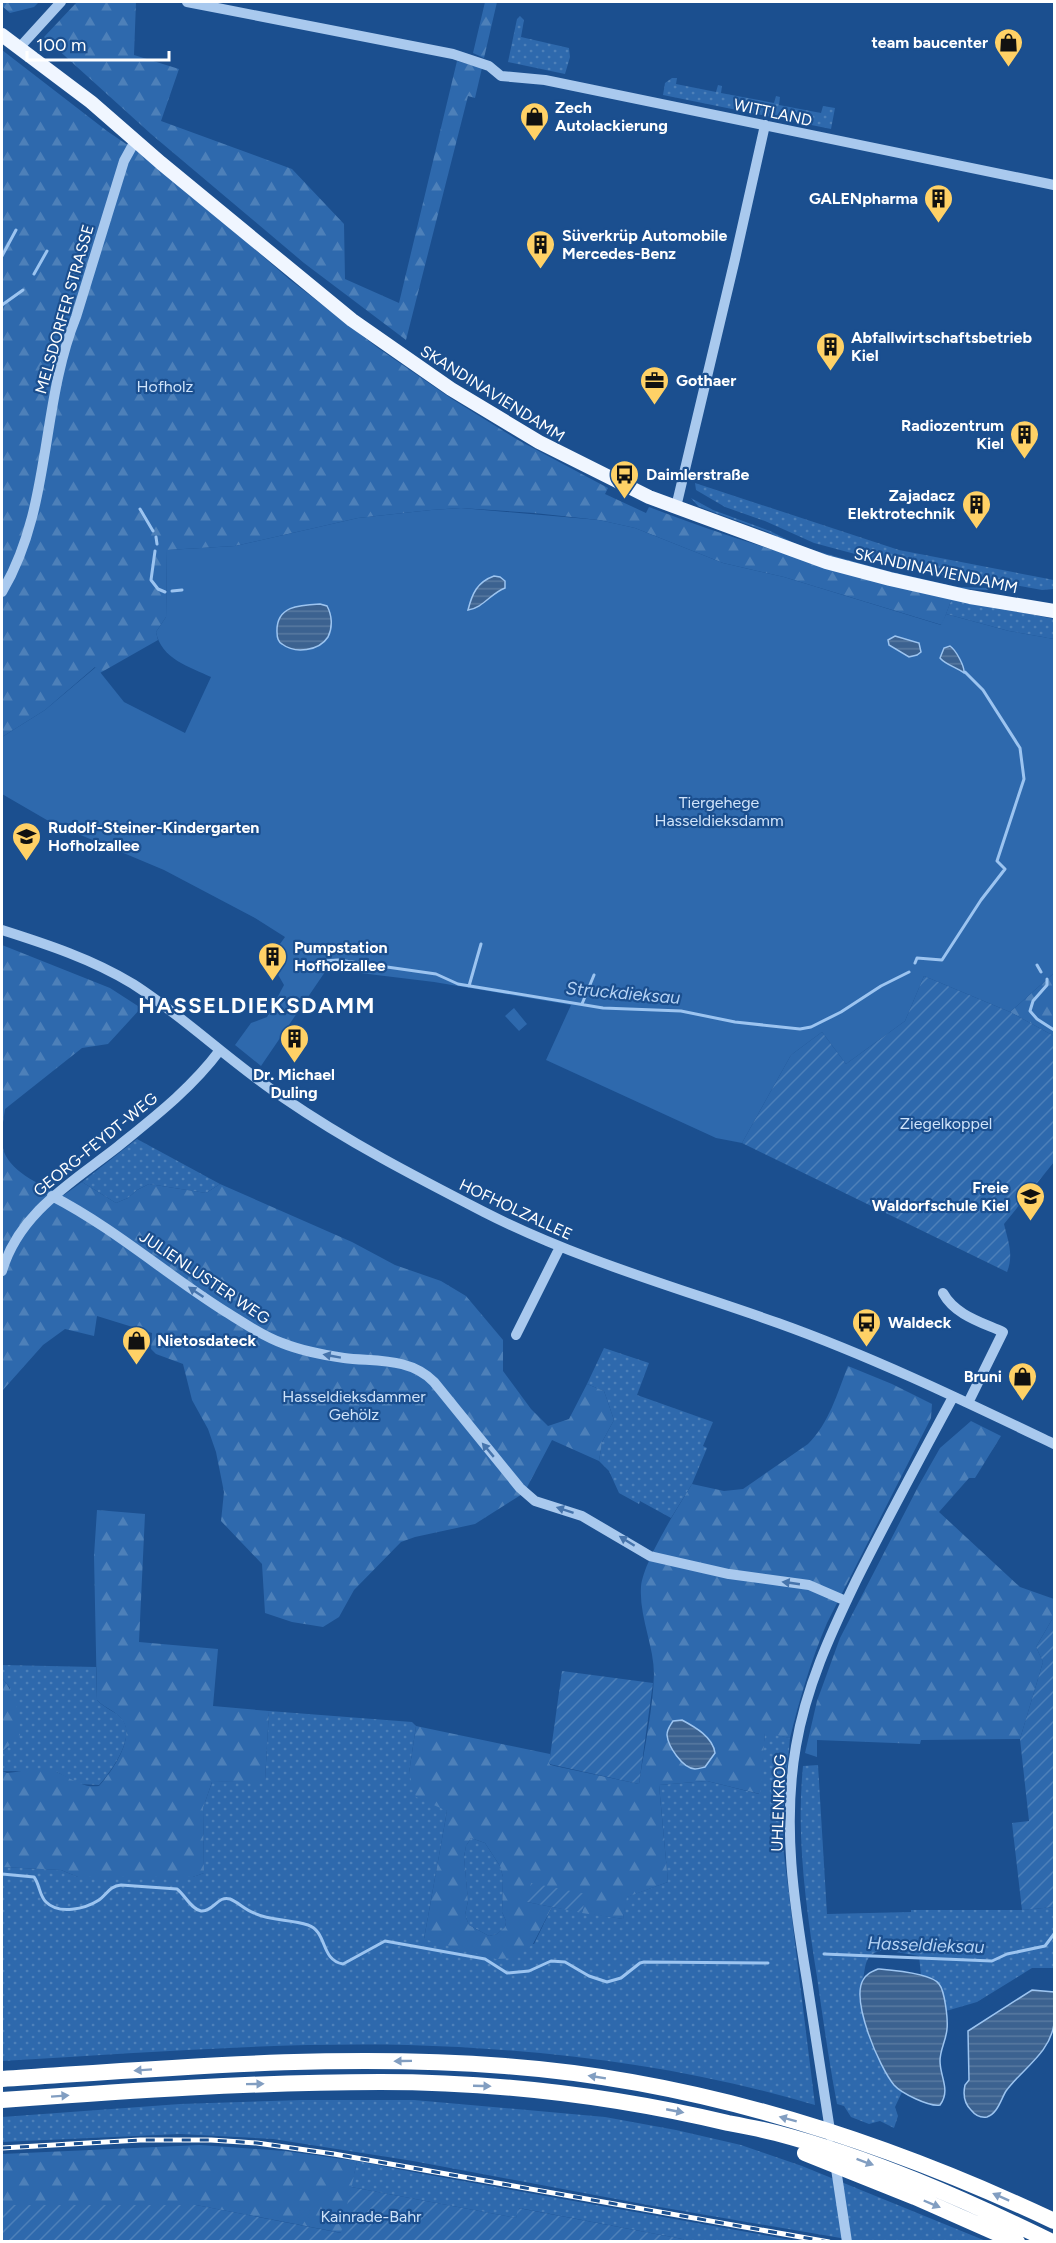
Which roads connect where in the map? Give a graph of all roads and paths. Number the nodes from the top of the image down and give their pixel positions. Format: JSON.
{"nodes":[{"id":1,"x":61,"y":2,"type":"edge"},
{"id":2,"x":187,"y":2,"type":"edge"},
{"id":3,"x":2,"y":35,"type":"edge"},
{"id":4,"x":19,"y":48,"type":"junction"},
{"id":5,"x":765,"y":125,"type":"junction"},
{"id":6,"x":135,"y":141,"type":"junction"},
{"id":7,"x":1054,"y":185,"type":"edge"},
{"id":8,"x":676,"y":507,"type":"junction"},
{"id":9,"x":2,"y":592,"type":"edge"},
{"id":10,"x":1054,"y":611,"type":"edge"},
{"id":11,"x":2,"y":930,"type":"edge"},
{"id":12,"x":220,"y":1050,"type":"junction"},
{"id":13,"x":52,"y":1196,"type":"junction"},
{"id":14,"x":560,"y":1247,"type":"junction"},
{"id":15,"x":2,"y":1271,"type":"edge"},
{"id":16,"x":943,"y":1293,"type":"dead end"},
{"id":17,"x":516,"y":1335,"type":"dead end"},
{"id":18,"x":953,"y":1397,"type":"junction"},
{"id":19,"x":968,"y":1403,"type":"junction"},
{"id":20,"x":1054,"y":1444,"type":"edge"},
{"id":21,"x":846,"y":1601,"type":"junction"},
{"id":22,"x":2,"y":2079,"type":"edge"},
{"id":23,"x":2,"y":2100,"type":"edge"},
{"id":24,"x":728,"y":2123,"type":"junction"},
{"id":25,"x":1054,"y":2221,"type":"edge"},
{"id":26,"x":847,"y":2241,"type":"edge"},
{"id":27,"x":1017,"y":2241,"type":"edge"},
{"id":28,"x":1053,"y":2241,"type":"edge"}],
"edges":[{"from":1,"to":4,"type":"street"},
{"from":2,"to":5,"type":"street","name":"WITTLAND"},
{"from":3,"to":4,"type":"main road","name":"SKANDINAVIENDAMM"},
{"from":4,"to":6,"type":"main road","name":"SKANDINAVIENDAMM"},
{"from":5,"to":7,"type":"street","name":"WITTLAND"},
{"from":5,"to":8,"type":"street"},
{"from":6,"to":8,"type":"main road","name":"SKANDINAVIENDAMM"},
{"from":6,"to":9,"type":"street","name":"MELSDORFER STRASSE"},
{"from":8,"to":10,"type":"main road","name":"SKANDINAVIENDAMM"},
{"from":11,"to":12,"type":"street","name":"HOFHOLZALLEE"},
{"from":12,"to":13,"type":"street","name":"GEORG-FEYDT-WEG"},
{"from":12,"to":14,"type":"street","name":"HOFHOLZALLEE"},
{"from":13,"to":15,"type":"street","name":"GEORG-FEYDT-WEG"},
{"from":21,"to":13,"type":"street","name":"JULIENLUSTER WEG","one_way":true},
{"from":14,"to":17,"type":"street"},
{"from":14,"to":18,"type":"street","name":"HOFHOLZALLEE"},
{"from":16,"to":19,"type":"street"},
{"from":18,"to":19,"type":"street","name":"HOFHOLZALLEE"},
{"from":18,"to":21,"type":"street","name":"UHLENKROG"},
{"from":19,"to":20,"type":"street","name":"HOFHOLZALLEE"},
{"from":21,"to":26,"type":"street","name":"UHLENKROG"},
{"from":25,"to":22,"type":"highway","one_way":true},
{"from":23,"to":24,"type":"highway","one_way":true},
{"from":24,"to":27,"type":"highway","one_way":true},
{"from":24,"to":28,"type":"highway","one_way":true}]}
